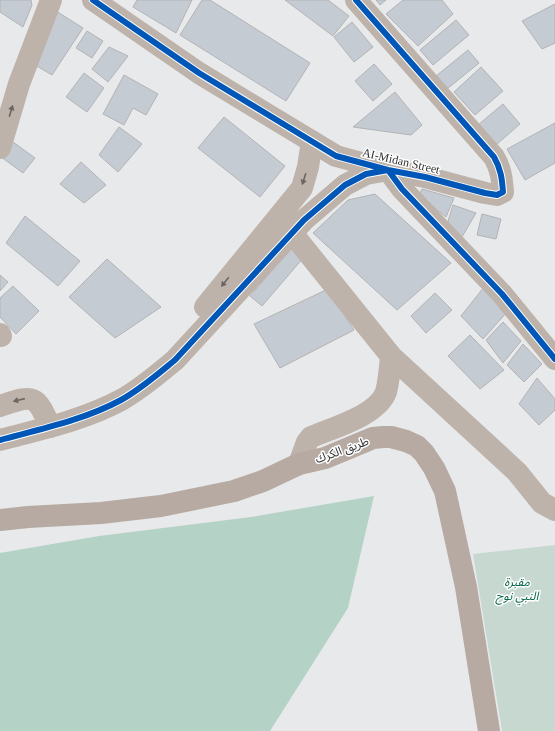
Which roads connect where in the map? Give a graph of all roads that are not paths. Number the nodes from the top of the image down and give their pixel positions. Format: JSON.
{"nodes":[{"id":1,"x":51,"y":0,"type":"edge"},
{"id":2,"x":93,"y":0,"type":"edge"},
{"id":3,"x":356,"y":0,"type":"edge"},
{"id":4,"x":312,"y":141,"type":"junction"},
{"id":5,"x":0,"y":148,"type":"edge"},
{"id":6,"x":388,"y":170,"type":"junction"},
{"id":7,"x":292,"y":233,"type":"junction"},
{"id":8,"x":391,"y":356,"type":"junction"},
{"id":9,"x":555,"y":359,"type":"edge"},
{"id":10,"x":150,"y":373,"type":"junction"},
{"id":11,"x":0,"y":406,"type":"edge"},
{"id":12,"x":47,"y":421,"type":"junction"},
{"id":13,"x":0,"y":430,"type":"edge"},
{"id":14,"x":0,"y":440,"type":"edge"},
{"id":15,"x":299,"y":464,"type":"junction"},
{"id":16,"x":555,"y":510,"type":"edge"},
{"id":17,"x":0,"y":520,"type":"edge"},
{"id":18,"x":489,"y":731,"type":"edge"}],
"edges":[{"from":5,"to":1,"type":"street","one_way":true},
{"from":2,"to":4,"type":"street","name":"AI-Midan Street"},
{"from":3,"to":6,"type":"street","name":"AI-Midan Street"},
{"from":4,"to":6,"type":"street","name":"AI-Midan Street"},
{"from":4,"to":10,"type":"street","one_way":true},
{"from":6,"to":7,"type":"street"},
{"from":6,"to":9,"type":"street"},
{"from":7,"to":8,"type":"street"},
{"from":7,"to":10,"type":"street"},
{"from":8,"to":15,"type":"street"},
{"from":8,"to":16,"type":"street"},
{"from":10,"to":12,"type":"street"},
{"from":12,"to":11,"type":"street","one_way":true},
{"from":12,"to":13,"type":"street"},
{"from":12,"to":14,"type":"street"},
{"from":15,"to":17,"type":"main road","name":"طريق الكرك"},
{"from":15,"to":18,"type":"main road","name":"طريق الكرك"}]}
